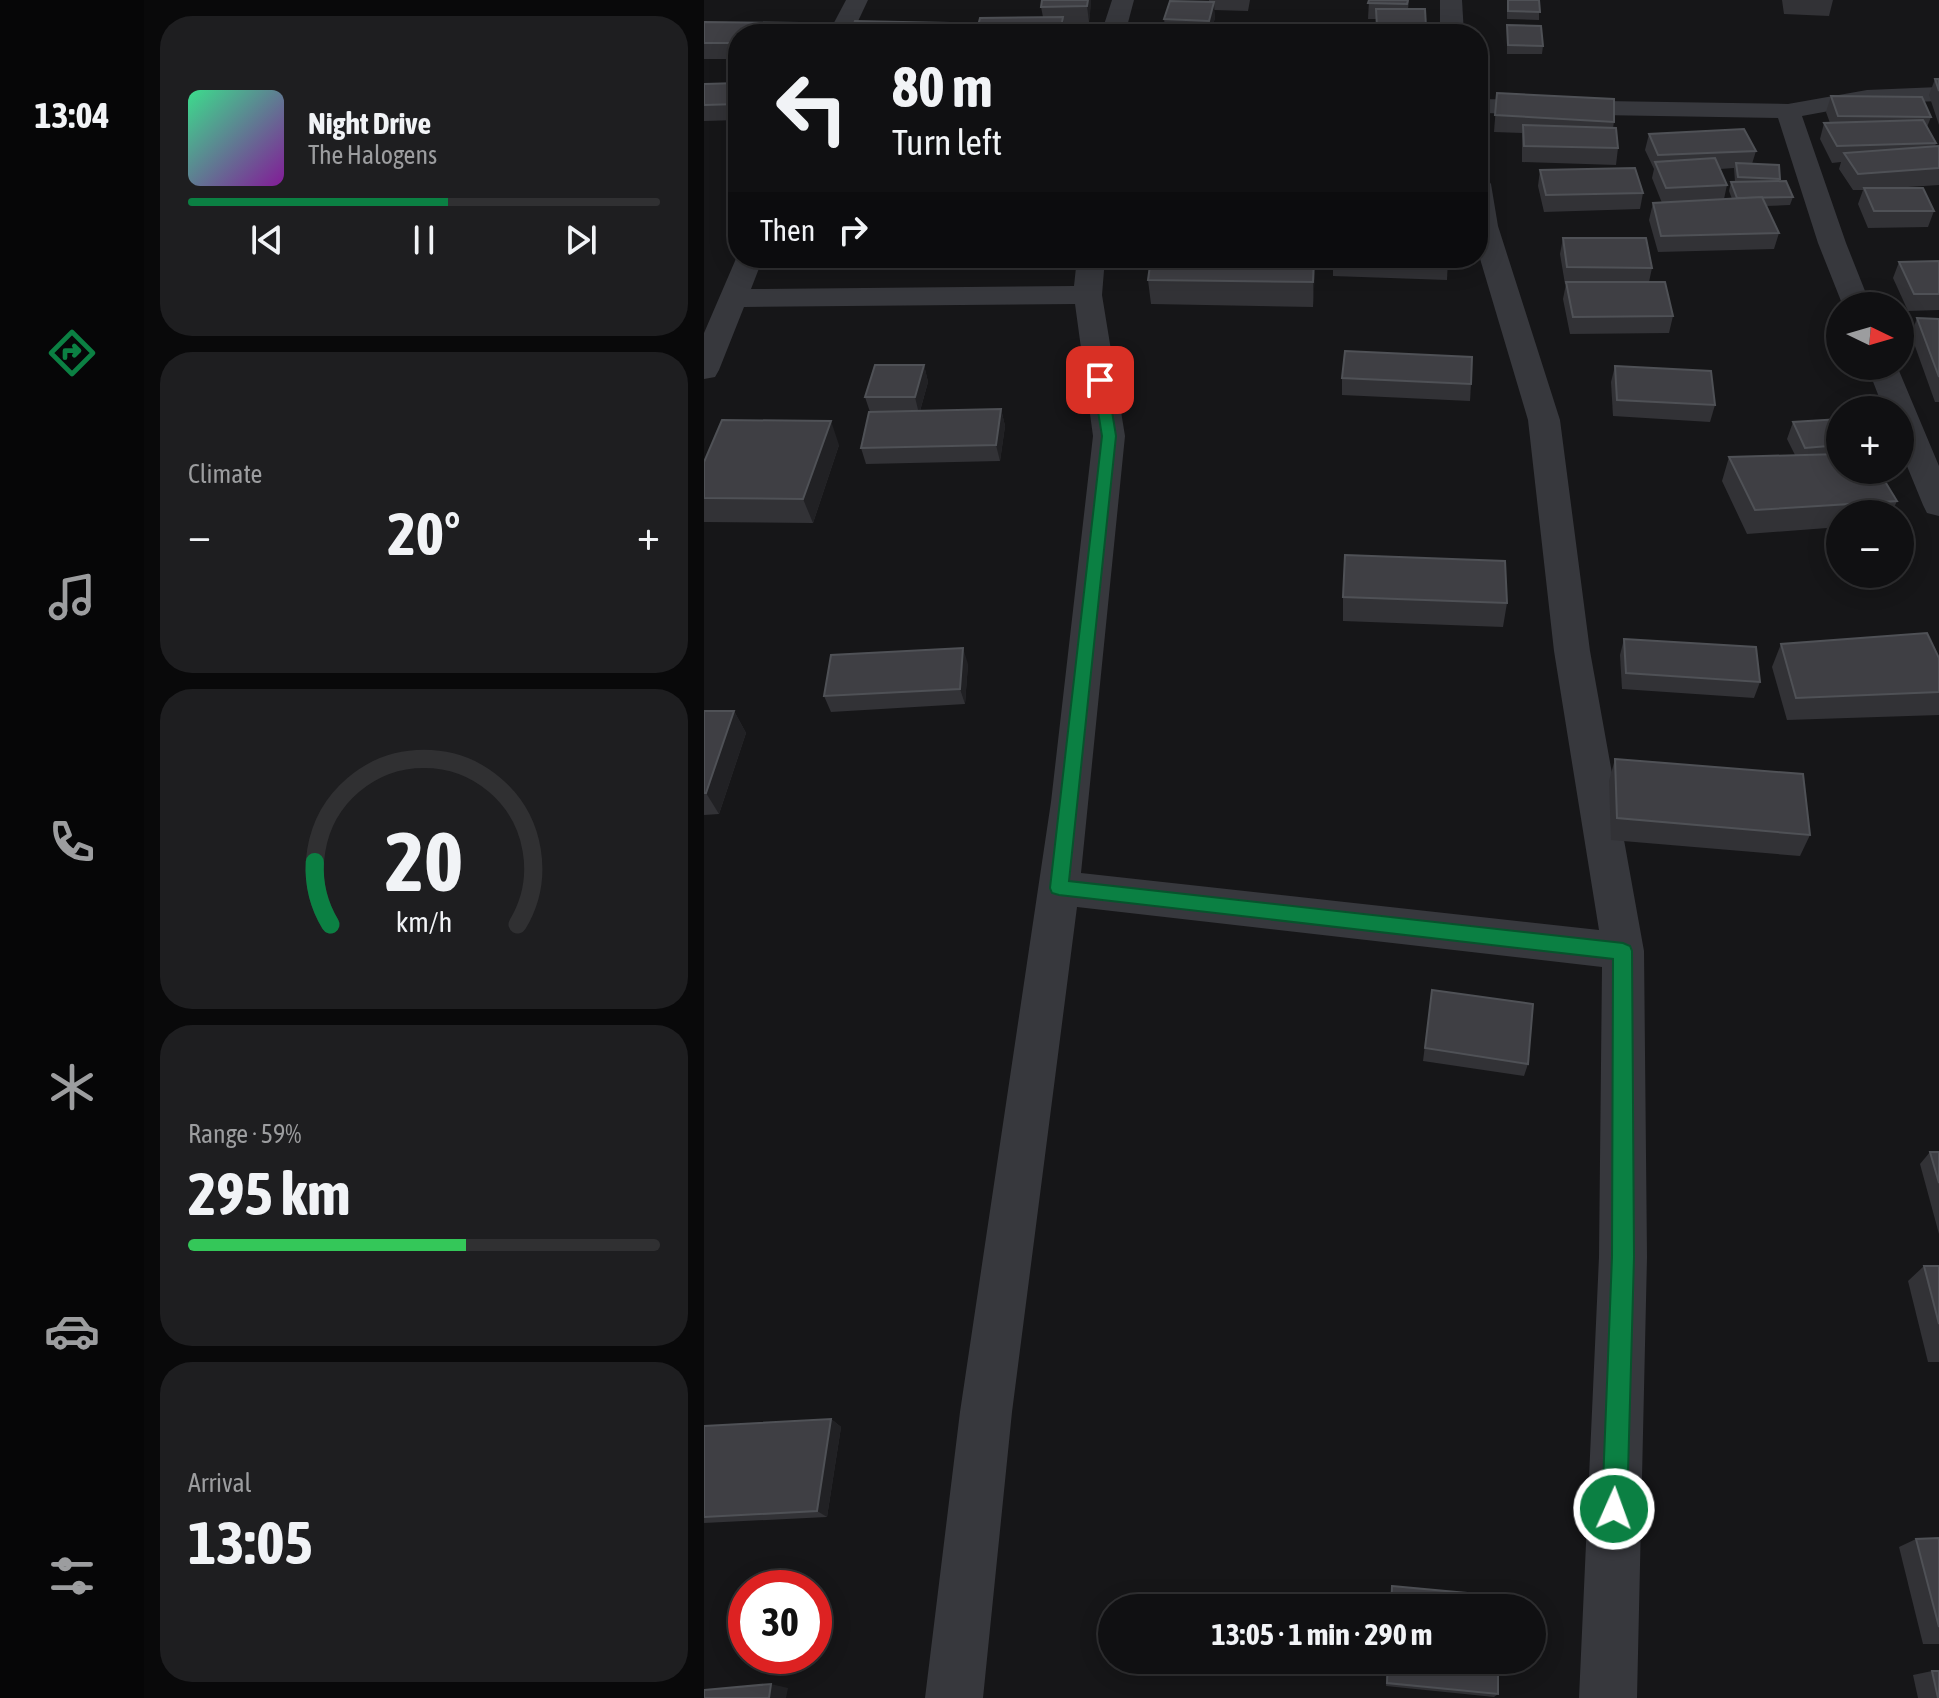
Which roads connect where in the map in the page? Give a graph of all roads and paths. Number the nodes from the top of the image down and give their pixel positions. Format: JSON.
{"nodes":[{"id":1,"x":857,"y":0,"type":"edge"},
{"id":2,"x":1123,"y":0,"type":"edge"},
{"id":3,"x":1451,"y":0,"type":"edge"},
{"id":4,"x":845,"y":24,"type":"edge"},
{"id":5,"x":1116,"y":24,"type":"edge"},
{"id":6,"x":1452,"y":24,"type":"edge"},
{"id":7,"x":1939,"y":94,"type":"edge"},
{"id":8,"x":1488,"y":106,"type":"edge"},
{"id":9,"x":1788,"y":111,"type":"junction"},
{"id":10,"x":1488,"y":239,"type":"edge"},
{"id":11,"x":745,"y":268,"type":"edge"},
{"id":12,"x":1089,"y":277,"type":"edge"},
{"id":13,"x":1851,"y":292,"type":"edge"},
{"id":14,"x":733,"y":298,"type":"junction"},
{"id":15,"x":704,"y":370,"type":"edge"},
{"id":16,"x":1914,"y":429,"type":"edge"},
{"id":17,"x":1939,"y":505,"type":"edge"},
{"id":18,"x":1059,"y":888,"type":"junction"},
{"id":19,"x":1623,"y":951,"type":"junction"},
{"id":20,"x":954,"y":1698,"type":"edge"},
{"id":21,"x":1608,"y":1698,"type":"edge"}],
"edges":[{"from":1,"to":4,"type":"street"},
{"from":2,"to":5,"type":"street"},
{"from":3,"to":6,"type":"street"},
{"from":7,"to":9,"type":"street"},
{"from":8,"to":9,"type":"street"},
{"from":9,"to":13,"type":"street"},
{"from":10,"to":19,"type":"street"},
{"from":11,"to":14,"type":"street"},
{"from":12,"to":14,"type":"street"},
{"from":12,"to":18,"type":"street"},
{"from":14,"to":15,"type":"street"},
{"from":16,"to":17,"type":"street"},
{"from":18,"to":19,"type":"street"},
{"from":18,"to":20,"type":"street"},
{"from":19,"to":21,"type":"street"}]}
